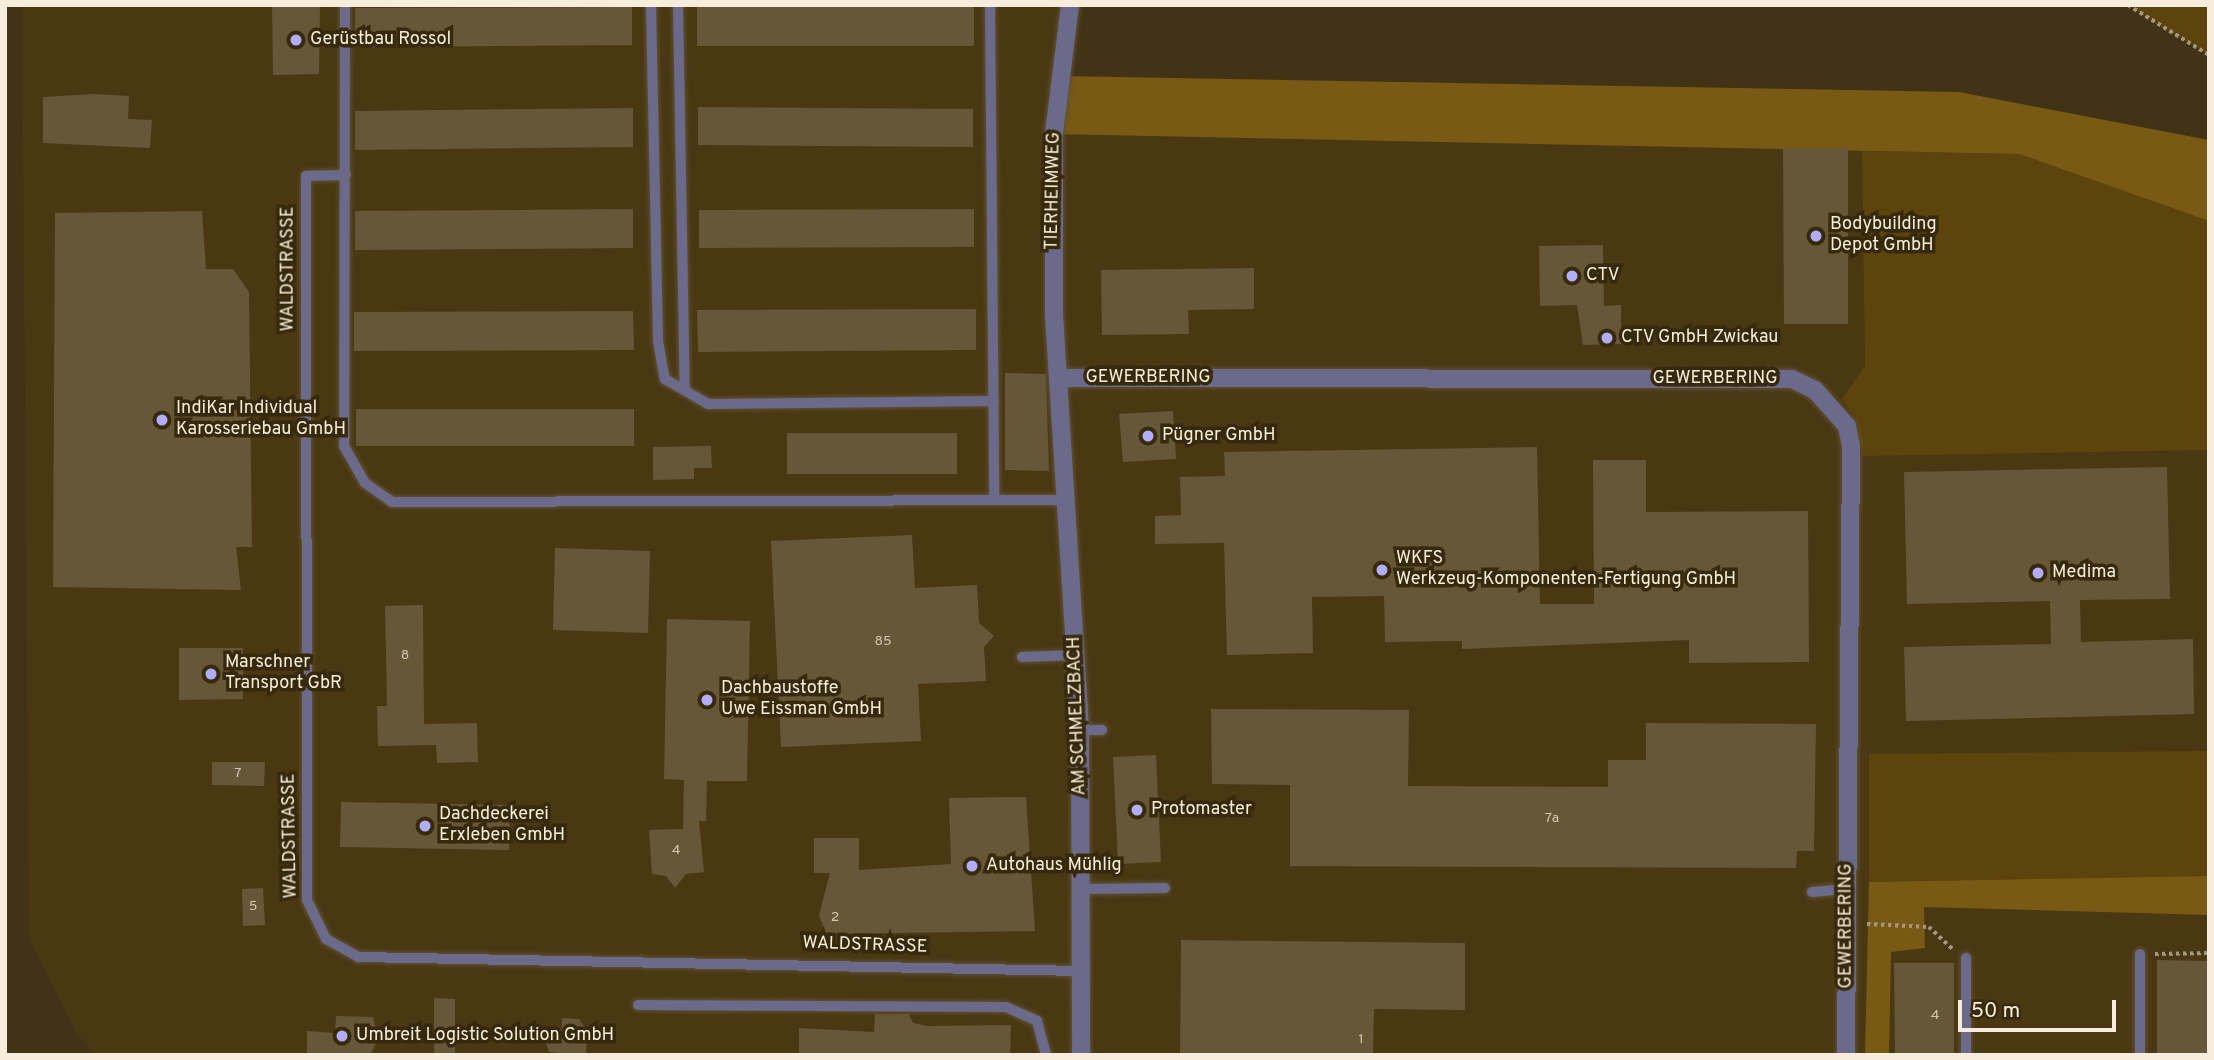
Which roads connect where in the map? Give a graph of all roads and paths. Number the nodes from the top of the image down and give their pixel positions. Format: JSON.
{"nodes":[{"id":1,"x":345,"y":5,"type":"edge"},
{"id":2,"x":651,"y":5,"type":"edge"},
{"id":3,"x":678,"y":5,"type":"edge"},
{"id":4,"x":990,"y":5,"type":"edge"},
{"id":5,"x":1070,"y":5,"type":"edge"},
{"id":6,"x":2128,"y":5,"type":"edge"},
{"id":7,"x":2209,"y":55,"type":"edge"},
{"id":8,"x":346,"y":175,"type":"junction"},
{"id":9,"x":1062,"y":377,"type":"junction"},
{"id":10,"x":685,"y":390,"type":"junction"},
{"id":11,"x":994,"y":401,"type":"junction"},
{"id":12,"x":994,"y":498,"type":"junction"},
{"id":13,"x":1067,"y":500,"type":"junction"},
{"id":14,"x":1076,"y":654,"type":"junction"},
{"id":15,"x":1022,"y":657,"type":"dead end"},
{"id":16,"x":1080,"y":730,"type":"junction"},
{"id":17,"x":1102,"y":730,"type":"dead end"},
{"id":18,"x":1165,"y":888,"type":"dead end"},
{"id":19,"x":1083,"y":889,"type":"junction"},
{"id":20,"x":1848,"y":889,"type":"junction"},
{"id":21,"x":1812,"y":892,"type":"dead end"},
{"id":22,"x":1847,"y":924,"type":"junction"},
{"id":23,"x":2209,"y":953,"type":"edge"},
{"id":24,"x":2140,"y":954,"type":"joint"},
{"id":25,"x":1966,"y":958,"type":"joint"},
{"id":26,"x":1083,"y":971,"type":"junction"},
{"id":27,"x":638,"y":1005,"type":"dead end"},
{"id":28,"x":1046,"y":1055,"type":"edge"},
{"id":29,"x":1081,"y":1055,"type":"edge"},
{"id":30,"x":1846,"y":1055,"type":"edge"},
{"id":31,"x":1966,"y":1055,"type":"edge"},
{"id":32,"x":2140,"y":1055,"type":"edge"}],
"edges":[{"from":1,"to":8,"type":"lane"},
{"from":2,"to":10,"type":"lane"},
{"from":3,"to":10,"type":"lane"},
{"from":4,"to":11,"type":"lane"},
{"from":5,"to":9,"type":"street","name":"TIERHEIMWEG"},
{"from":6,"to":7,"type":"path"},
{"from":8,"to":12,"type":"lane"},
{"from":8,"to":26,"type":"lane","name":"WALDSTRASSE"},
{"from":9,"to":13,"type":"street","name":"AM SCHMELZBACH"},
{"from":9,"to":20,"type":"street","name":"GEWERBERING"},
{"from":10,"to":11,"type":"lane"},
{"from":11,"to":12,"type":"lane"},
{"from":12,"to":13,"type":"lane"},
{"from":13,"to":14,"type":"street","name":"AM SCHMELZBACH"},
{"from":14,"to":15,"type":"lane"},
{"from":14,"to":16,"type":"street","name":"AM SCHMELZBACH"},
{"from":16,"to":17,"type":"lane"},
{"from":16,"to":19,"type":"street","name":"AM SCHMELZBACH"},
{"from":18,"to":19,"type":"lane"},
{"from":19,"to":26,"type":"street","name":"AM SCHMELZBACH"},
{"from":20,"to":21,"type":"lane"},
{"from":20,"to":22,"type":"street","name":"GEWERBERING"},
{"from":22,"to":25,"type":"path"},
{"from":22,"to":30,"type":"street","name":"GEWERBERING"},
{"from":23,"to":24,"type":"path"},
{"from":24,"to":32,"type":"lane"},
{"from":25,"to":31,"type":"lane"},
{"from":26,"to":29,"type":"street","name":"AM SCHMELZBACH"},
{"from":27,"to":28,"type":"lane"}]}
